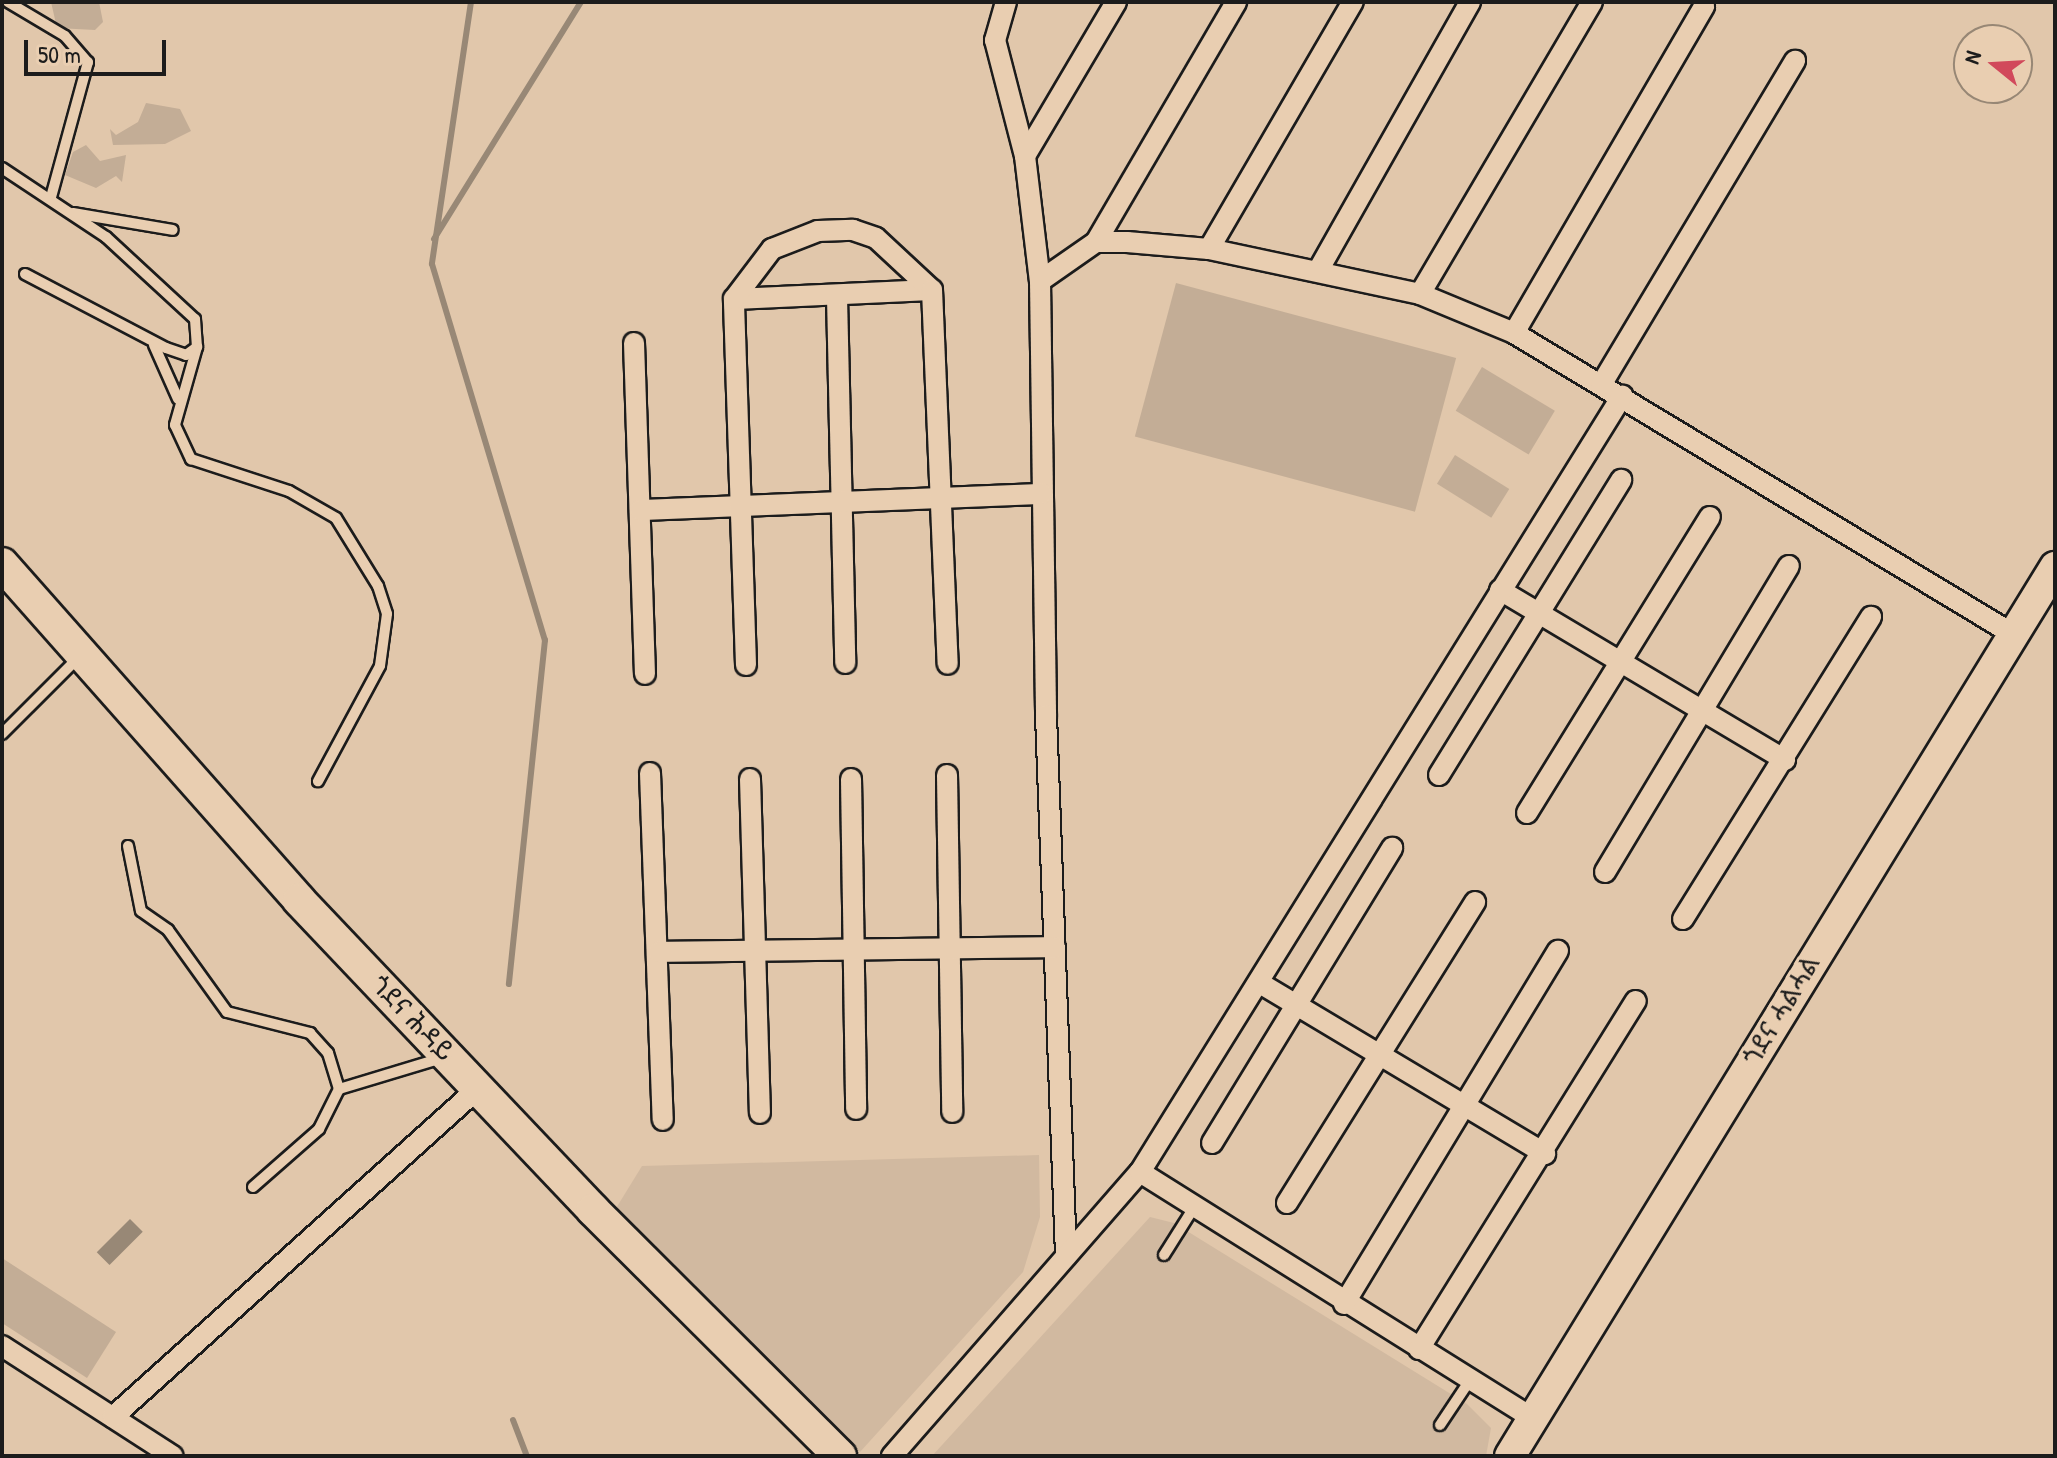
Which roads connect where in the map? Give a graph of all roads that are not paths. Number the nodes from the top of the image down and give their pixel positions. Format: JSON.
{"nodes":[{"id":1,"x":8,"y":2,"type":"edge"},
{"id":2,"x":1006,"y":2,"type":"edge"},
{"id":3,"x":1116,"y":2,"type":"edge"},
{"id":4,"x":1236,"y":2,"type":"edge"},
{"id":5,"x":1353,"y":2,"type":"edge"},
{"id":6,"x":1470,"y":2,"type":"edge"},
{"id":7,"x":1592,"y":2,"type":"edge"},
{"id":8,"x":1704,"y":6,"type":"dead end"},
{"id":9,"x":1795,"y":61,"type":"dead end"},
{"id":10,"x":1025,"y":156,"type":"junction"},
{"id":11,"x":2,"y":168,"type":"edge"},
{"id":12,"x":47,"y":194,"type":"junction"},
{"id":13,"x":73,"y":213,"type":"junction"},
{"id":14,"x":173,"y":230,"type":"dead end"},
{"id":15,"x":1096,"y":242,"type":"junction"},
{"id":16,"x":1209,"y":249,"type":"junction"},
{"id":17,"x":1319,"y":269,"type":"junction"},
{"id":18,"x":25,"y":274,"type":"dead end"},
{"id":19,"x":1040,"y":281,"type":"junction"},
{"id":20,"x":932,"y":290,"type":"junction"},
{"id":21,"x":1420,"y":294,"type":"junction"},
{"id":22,"x":837,"y":297,"type":"junction"},
{"id":23,"x":734,"y":299,"type":"junction"},
{"id":24,"x":1514,"y":333,"type":"junction"},
{"id":25,"x":150,"y":341,"type":"junction"},
{"id":26,"x":634,"y":343,"type":"dead end"},
{"id":27,"x":197,"y":347,"type":"junction"},
{"id":28,"x":1601,"y":385,"type":"junction"},
{"id":29,"x":1622,"y":396,"type":"junction"},
{"id":30,"x":178,"y":399,"type":"junction"},
{"id":31,"x":1621,"y":480,"type":"dead end"},
{"id":32,"x":1042,"y":494,"type":"junction"},
{"id":33,"x":942,"y":497,"type":"junction"},
{"id":34,"x":841,"y":501,"type":"junction"},
{"id":35,"x":741,"y":505,"type":"junction"},
{"id":36,"x":640,"y":510,"type":"junction"},
{"id":37,"x":1710,"y":517,"type":"dead end"},
{"id":38,"x":2,"y":564,"type":"edge"},
{"id":39,"x":1789,"y":566,"type":"dead end"},
{"id":40,"x":2055,"y":567,"type":"edge"},
{"id":41,"x":1500,"y":590,"type":"junction"},
{"id":42,"x":1540,"y":614,"type":"junction"},
{"id":43,"x":1871,"y":617,"type":"dead end"},
{"id":44,"x":2011,"y":633,"type":"junction"},
{"id":45,"x":80,"y":656,"type":"junction"},
{"id":46,"x":845,"y":663,"type":"dead end"},
{"id":47,"x":1623,"y":663,"type":"junction"},
{"id":48,"x":948,"y":664,"type":"dead end"},
{"id":49,"x":746,"y":665,"type":"dead end"},
{"id":50,"x":645,"y":674,"type":"dead end"},
{"id":51,"x":1707,"y":712,"type":"junction"},
{"id":52,"x":2,"y":734,"type":"edge"},
{"id":53,"x":1785,"y":760,"type":"junction"},
{"id":54,"x":650,"y":773,"type":"dead end"},
{"id":55,"x":947,"y":775,"type":"dead end"},
{"id":56,"x":1439,"y":775,"type":"dead end"},
{"id":57,"x":750,"y":779,"type":"dead end"},
{"id":58,"x":851,"y":779,"type":"dead end"},
{"id":59,"x":318,"y":781,"type":"dead end"},
{"id":60,"x":1527,"y":813,"type":"dead end"},
{"id":61,"x":128,"y":846,"type":"dead end"},
{"id":62,"x":1392,"y":848,"type":"dead end"},
{"id":63,"x":1605,"y":872,"type":"dead end"},
{"id":64,"x":1475,"y":902,"type":"dead end"},
{"id":65,"x":1683,"y":919,"type":"dead end"},
{"id":66,"x":1055,"y":947,"type":"junction"},
{"id":67,"x":756,"y":948,"type":"junction"},
{"id":68,"x":852,"y":948,"type":"junction"},
{"id":69,"x":952,"y":948,"type":"junction"},
{"id":70,"x":1558,"y":951,"type":"dead end"},
{"id":71,"x":659,"y":952,"type":"junction"},
{"id":72,"x":1263,"y":985,"type":"junction"},
{"id":73,"x":1636,"y":1001,"type":"dead end"},
{"id":74,"x":1300,"y":1008,"type":"junction"},
{"id":75,"x":1381,"y":1054,"type":"junction"},
{"id":76,"x":449,"y":1055,"type":"junction"},
{"id":77,"x":337,"y":1076,"type":"junction"},
{"id":78,"x":352,"y":1083,"type":"junction"},
{"id":79,"x":479,"y":1087,"type":"junction"},
{"id":80,"x":339,"y":1089,"type":"junction"},
{"id":81,"x":1466,"y":1103,"type":"junction"},
{"id":82,"x":856,"y":1109,"type":"dead end"},
{"id":83,"x":952,"y":1112,"type":"dead end"},
{"id":84,"x":760,"y":1113,"type":"dead end"},
{"id":85,"x":663,"y":1120,"type":"dead end"},
{"id":86,"x":1212,"y":1143,"type":"dead end"},
{"id":87,"x":1545,"y":1154,"type":"junction"},
{"id":88,"x":1140,"y":1172,"type":"junction"},
{"id":89,"x":253,"y":1187,"type":"dead end"},
{"id":90,"x":1287,"y":1203,"type":"dead end"},
{"id":91,"x":1193,"y":1209,"type":"junction"},
{"id":92,"x":1164,"y":1255,"type":"dead end"},
{"id":93,"x":1066,"y":1256,"type":"junction"},
{"id":94,"x":1344,"y":1304,"type":"junction"},
{"id":95,"x":2,"y":1346,"type":"edge"},
{"id":96,"x":1419,"y":1349,"type":"junction"},
{"id":97,"x":1470,"y":1380,"type":"junction"},
{"id":98,"x":113,"y":1417,"type":"junction"},
{"id":99,"x":1533,"y":1419,"type":"junction"},
{"id":100,"x":1440,"y":1425,"type":"dead end"},
{"id":101,"x":173,"y":1456,"type":"edge"},
{"id":102,"x":840,"y":1456,"type":"edge"},
{"id":103,"x":892,"y":1456,"type":"edge"},
{"id":104,"x":1510,"y":1456,"type":"edge"}],
"edges":[{"from":1,"to":12,"type":"lane"},
{"from":2,"to":10,"type":"street"},
{"from":3,"to":10,"type":"street"},
{"from":4,"to":15,"type":"street"},
{"from":5,"to":16,"type":"street"},
{"from":6,"to":17,"type":"street"},
{"from":7,"to":21,"type":"street"},
{"from":8,"to":24,"type":"street"},
{"from":9,"to":28,"type":"street"},
{"from":10,"to":19,"type":"street"},
{"from":11,"to":12,"type":"lane"},
{"from":12,"to":13,"type":"lane"},
{"from":13,"to":14,"type":"lane"},
{"from":13,"to":27,"type":"lane"},
{"from":15,"to":16,"type":"street"},
{"from":15,"to":19,"type":"street"},
{"from":16,"to":17,"type":"street"},
{"from":17,"to":21,"type":"street"},
{"from":18,"to":25,"type":"lane"},
{"from":19,"to":32,"type":"street"},
{"from":20,"to":22,"type":"street"},
{"from":20,"to":23,"type":"street"},
{"from":20,"to":33,"type":"street"},
{"from":21,"to":24,"type":"street"},
{"from":22,"to":23,"type":"street"},
{"from":22,"to":34,"type":"street"},
{"from":23,"to":35,"type":"street"},
{"from":24,"to":28,"type":"street"},
{"from":25,"to":27,"type":"lane"},
{"from":25,"to":30,"type":"lane"},
{"from":26,"to":36,"type":"street"},
{"from":27,"to":30,"type":"lane"},
{"from":28,"to":29,"type":"street"},
{"from":29,"to":41,"type":"street"},
{"from":29,"to":44,"type":"street"},
{"from":30,"to":59,"type":"lane"},
{"from":31,"to":42,"type":"street"},
{"from":32,"to":33,"type":"street"},
{"from":32,"to":66,"type":"street"},
{"from":33,"to":34,"type":"street"},
{"from":33,"to":48,"type":"street"},
{"from":34,"to":35,"type":"street"},
{"from":34,"to":46,"type":"street"},
{"from":35,"to":36,"type":"street"},
{"from":35,"to":49,"type":"street"},
{"from":36,"to":50,"type":"street"},
{"from":37,"to":47,"type":"street"},
{"from":38,"to":45,"type":"main road","name":"ጎደና ሕዳይ"},
{"from":39,"to":51,"type":"street"},
{"from":40,"to":44,"type":"street","name":"ጎደና ሓልሓል"},
{"from":41,"to":42,"type":"street"},
{"from":41,"to":72,"type":"street"},
{"from":42,"to":47,"type":"street"},
{"from":42,"to":56,"type":"street"},
{"from":43,"to":53,"type":"street"},
{"from":44,"to":99,"type":"street","name":"ጎደና ሓልሓል"},
{"from":45,"to":52,"type":"lane"},
{"from":45,"to":76,"type":"main road","name":"ጎደና ሕዳይ"},
{"from":47,"to":51,"type":"street"},
{"from":47,"to":60,"type":"street"},
{"from":51,"to":53,"type":"street"},
{"from":51,"to":63,"type":"street"},
{"from":53,"to":65,"type":"street"},
{"from":54,"to":71,"type":"street"},
{"from":55,"to":69,"type":"street"},
{"from":57,"to":67,"type":"street"},
{"from":58,"to":68,"type":"street"},
{"from":61,"to":77,"type":"lane"},
{"from":62,"to":74,"type":"street"},
{"from":64,"to":75,"type":"street"},
{"from":66,"to":69,"type":"street"},
{"from":66,"to":93,"type":"street"},
{"from":67,"to":68,"type":"street"},
{"from":67,"to":71,"type":"street"},
{"from":67,"to":84,"type":"street"},
{"from":68,"to":69,"type":"street"},
{"from":68,"to":82,"type":"street"},
{"from":69,"to":83,"type":"street"},
{"from":70,"to":81,"type":"street"},
{"from":71,"to":85,"type":"street"},
{"from":72,"to":74,"type":"street"},
{"from":72,"to":88,"type":"street"},
{"from":73,"to":87,"type":"street"},
{"from":74,"to":75,"type":"street"},
{"from":74,"to":86,"type":"street"},
{"from":75,"to":81,"type":"street"},
{"from":75,"to":90,"type":"street"},
{"from":76,"to":78,"type":"lane"},
{"from":76,"to":79,"type":"main road","name":"ጎደና ሕዳይ"},
{"from":77,"to":78,"type":"lane"},
{"from":77,"to":80,"type":"lane"},
{"from":78,"to":80,"type":"lane"},
{"from":79,"to":98,"type":"street"},
{"from":79,"to":102,"type":"main road","name":"ጎደና ሕዳይ"},
{"from":80,"to":89,"type":"lane"},
{"from":81,"to":87,"type":"street"},
{"from":81,"to":94,"type":"street"},
{"from":87,"to":96,"type":"street"},
{"from":88,"to":91,"type":"street"},
{"from":88,"to":93,"type":"street"},
{"from":91,"to":92,"type":"lane"},
{"from":91,"to":94,"type":"street"},
{"from":93,"to":103,"type":"street"},
{"from":94,"to":96,"type":"street"},
{"from":95,"to":98,"type":"street"},
{"from":96,"to":97,"type":"street"},
{"from":97,"to":99,"type":"street"},
{"from":97,"to":100,"type":"lane"},
{"from":98,"to":101,"type":"street"},
{"from":99,"to":104,"type":"street","name":"ጎደና ሓልሓል"}]}
